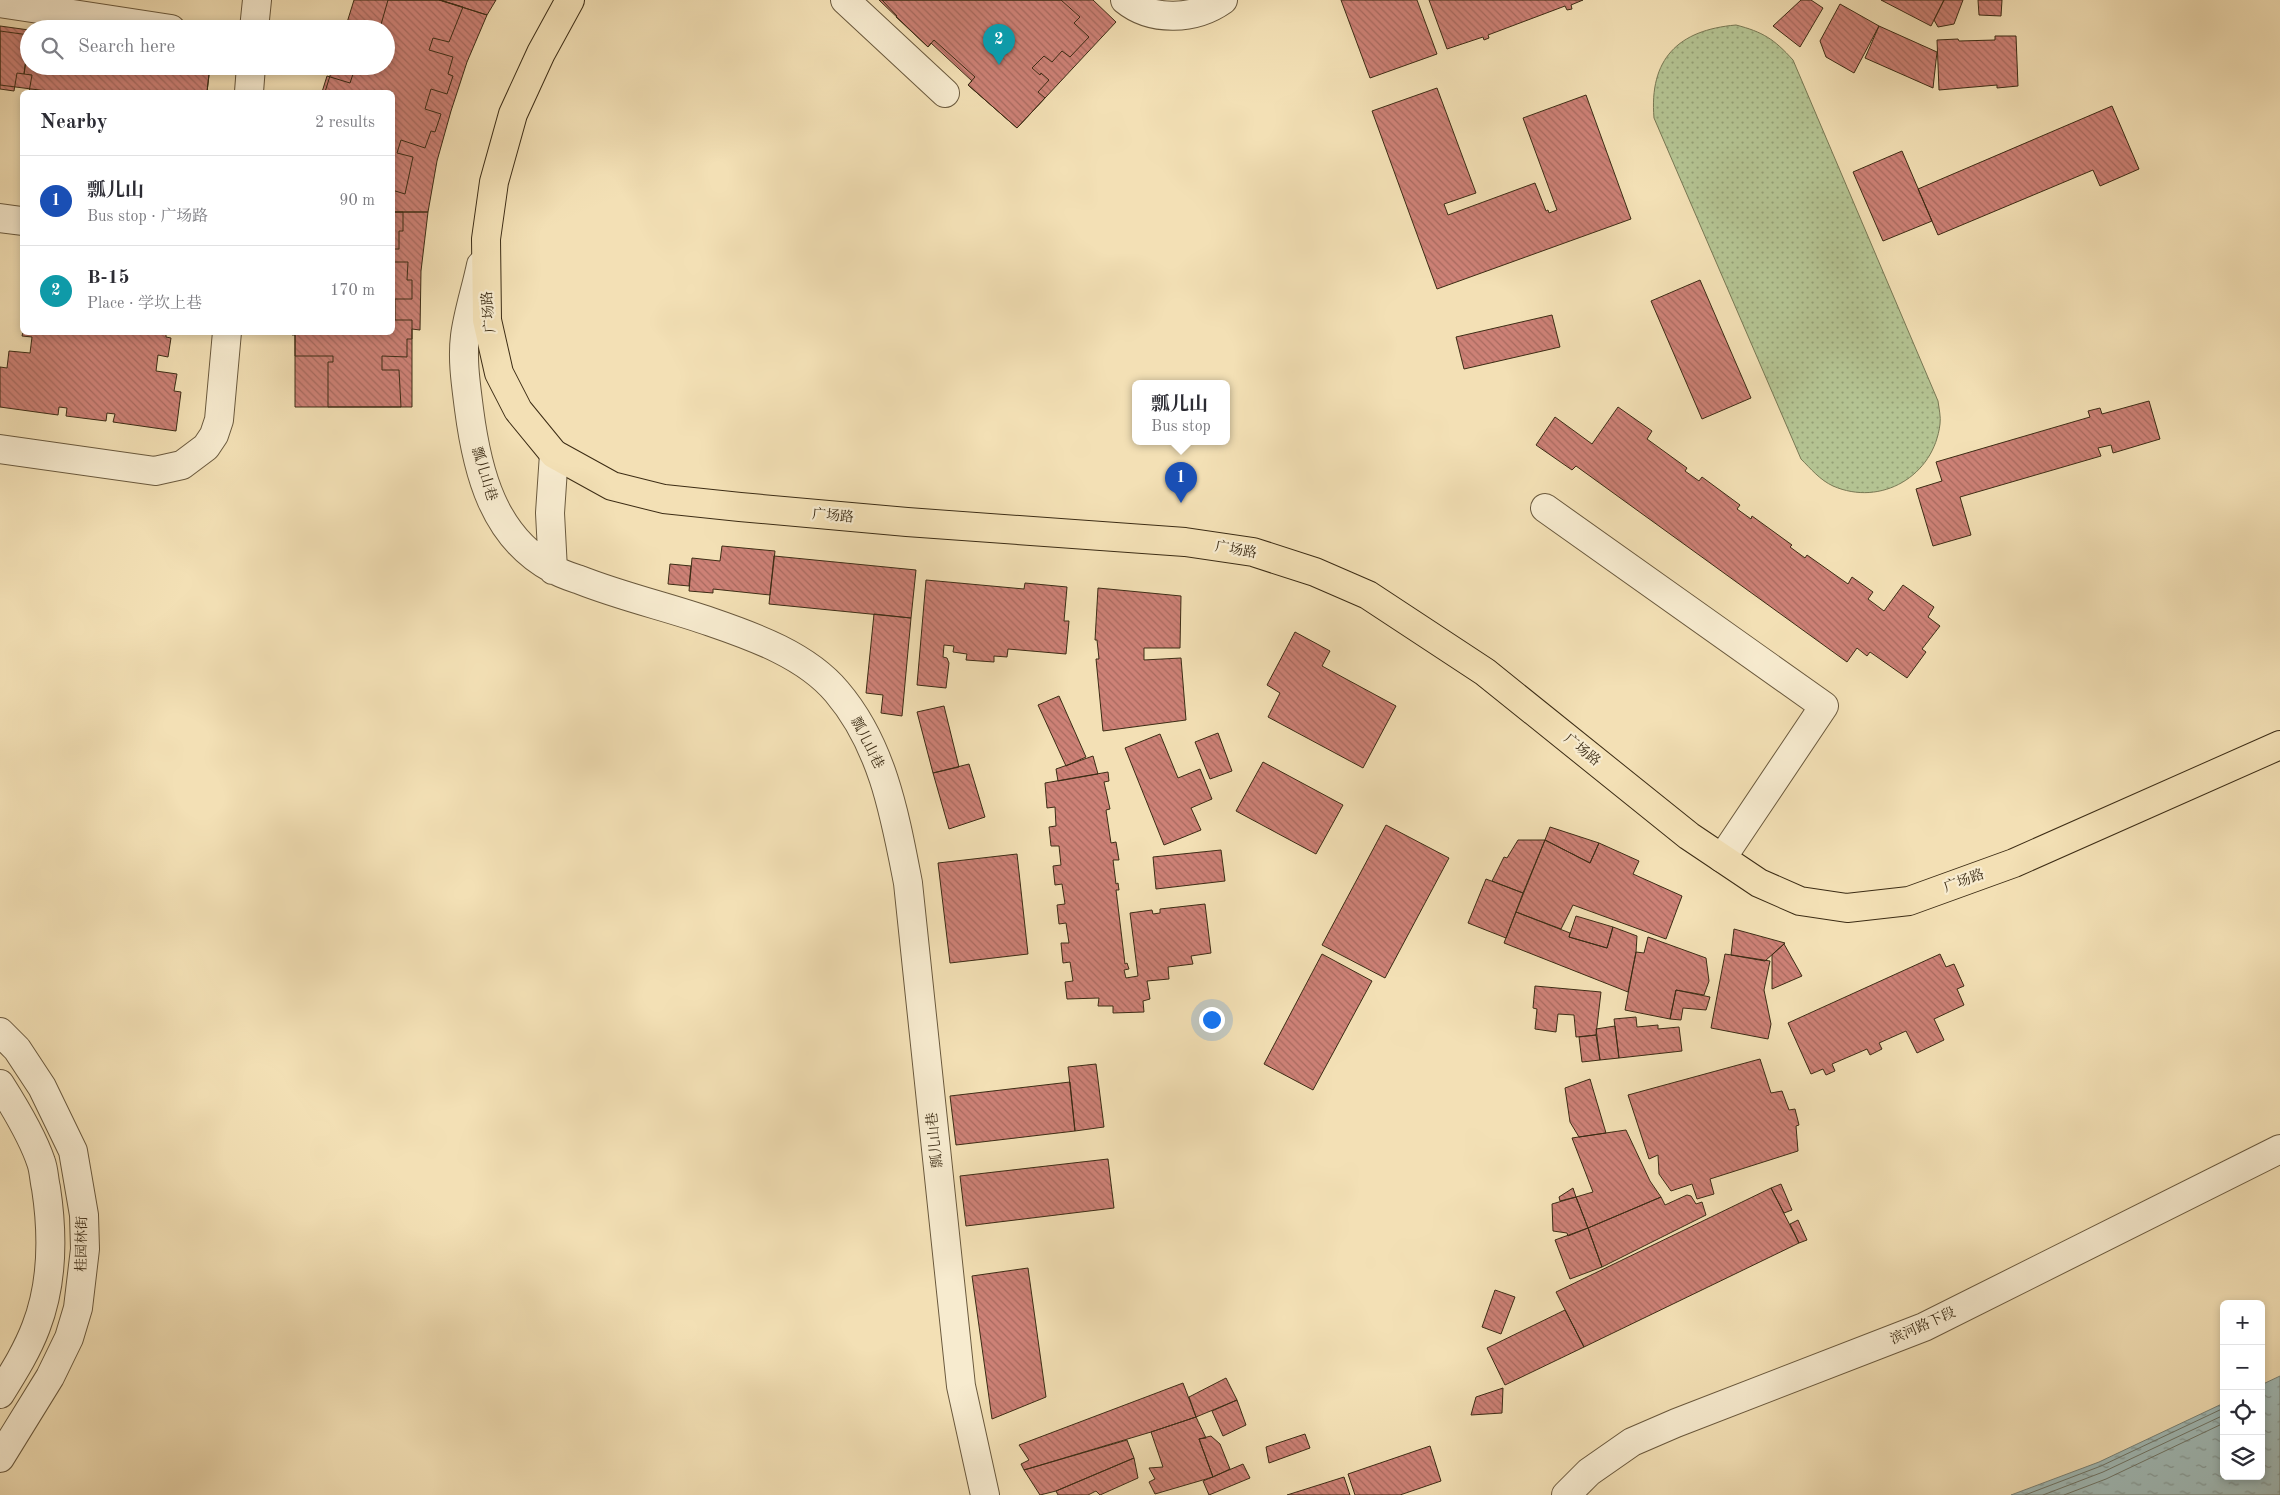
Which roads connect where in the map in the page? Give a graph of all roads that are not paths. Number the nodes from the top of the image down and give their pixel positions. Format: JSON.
{"nodes":[{"id":1,"x":257,"y":0,"type":"edge"},
{"id":2,"x":570,"y":0,"type":"edge"},
{"id":3,"x":844,"y":0,"type":"edge"},
{"id":4,"x":1125,"y":0,"type":"edge"},
{"id":5,"x":1223,"y":0,"type":"edge"},
{"id":6,"x":0,"y":3,"type":"edge"},
{"id":7,"x":112,"y":20,"type":"edge"},
{"id":8,"x":255,"y":20,"type":"edge"},
{"id":9,"x":250,"y":75,"type":"edge"},
{"id":10,"x":249,"y":90,"type":"edge"},
{"id":11,"x":945,"y":93,"type":"dead end"},
{"id":12,"x":0,"y":218,"type":"edge"},
{"id":13,"x":20,"y":221,"type":"edge"},
{"id":14,"x":486,"y":239,"type":"junction"},
{"id":15,"x":227,"y":335,"type":"edge"},
{"id":16,"x":0,"y":450,"type":"edge"},
{"id":17,"x":554,"y":454,"type":"junction"},
{"id":18,"x":1545,"y":508,"type":"dead end"},
{"id":19,"x":553,"y":570,"type":"junction"},
{"id":20,"x":2280,"y":745,"type":"edge"},
{"id":21,"x":1722,"y":858,"type":"junction"},
{"id":22,"x":0,"y":1032,"type":"edge"},
{"id":23,"x":0,"y":1084,"type":"edge"},
{"id":24,"x":2280,"y":1150,"type":"edge"},
{"id":25,"x":0,"y":1394,"type":"edge"},
{"id":26,"x":0,"y":1458,"type":"edge"},
{"id":27,"x":986,"y":1495,"type":"edge"},
{"id":28,"x":1566,"y":1495,"type":"edge"}],
"edges":[{"from":1,"to":8,"type":"street"},
{"from":2,"to":14,"type":"main road","name":"广场路"},
{"from":3,"to":11,"type":"street"},
{"from":4,"to":5,"type":"street"},
{"from":6,"to":7,"type":"street"},
{"from":9,"to":10,"type":"street"},
{"from":12,"to":13,"type":"street"},
{"from":14,"to":17,"type":"main road","name":"广场路"},
{"from":14,"to":19,"type":"street","name":"瓢儿山巷"},
{"from":15,"to":16,"type":"street"},
{"from":17,"to":19,"type":"street"},
{"from":17,"to":21,"type":"main road","name":"广场路"},
{"from":18,"to":21,"type":"street"},
{"from":19,"to":27,"type":"street","name":"瓢儿山巷"},
{"from":20,"to":21,"type":"main road","name":"广场路"},
{"from":22,"to":26,"type":"street","name":"桂园林街"},
{"from":23,"to":25,"type":"street"},
{"from":24,"to":28,"type":"street","name":"滨河路下段"}]}
